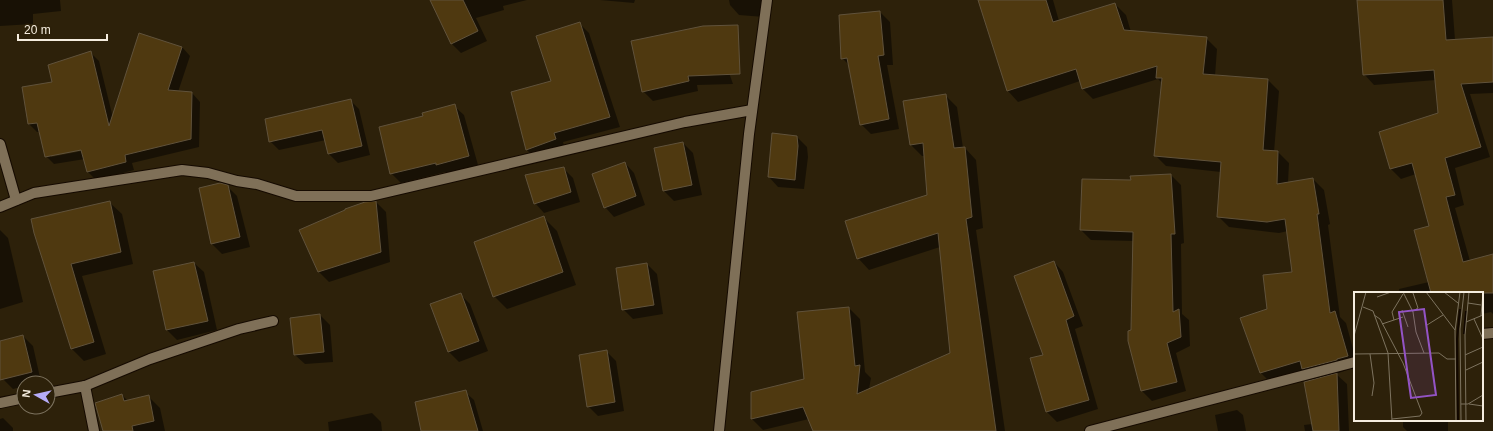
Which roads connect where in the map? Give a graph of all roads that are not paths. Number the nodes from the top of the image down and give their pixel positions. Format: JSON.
{"nodes":[{"id":1,"x":767,"y":0,"type":"edge"},
{"id":2,"x":752,"y":110,"type":"junction"},
{"id":3,"x":0,"y":144,"type":"edge"},
{"id":4,"x":16,"y":200,"type":"junction"},
{"id":5,"x":0,"y":207,"type":"edge"},
{"id":6,"x":273,"y":321,"type":"dead end"},
{"id":7,"x":1493,"y":333,"type":"edge"},
{"id":8,"x":1483,"y":334,"type":"edge"},
{"id":9,"x":1354,"y":362,"type":"edge"},
{"id":10,"x":85,"y":386,"type":"junction"},
{"id":11,"x":56,"y":391,"type":"edge"},
{"id":12,"x":16,"y":400,"type":"edge"},
{"id":13,"x":0,"y":403,"type":"edge"},
{"id":14,"x":94,"y":431,"type":"edge"},
{"id":15,"x":719,"y":431,"type":"edge"},
{"id":16,"x":1090,"y":431,"type":"edge"}],
"edges":[{"from":1,"to":2,"type":"street"},
{"from":2,"to":4,"type":"street"},
{"from":2,"to":15,"type":"street"},
{"from":3,"to":4,"type":"street"},
{"from":4,"to":5,"type":"street"},
{"from":6,"to":10,"type":"street"},
{"from":7,"to":8,"type":"street"},
{"from":9,"to":16,"type":"street"},
{"from":10,"to":11,"type":"street"},
{"from":10,"to":14,"type":"street"},
{"from":12,"to":13,"type":"street"}]}
